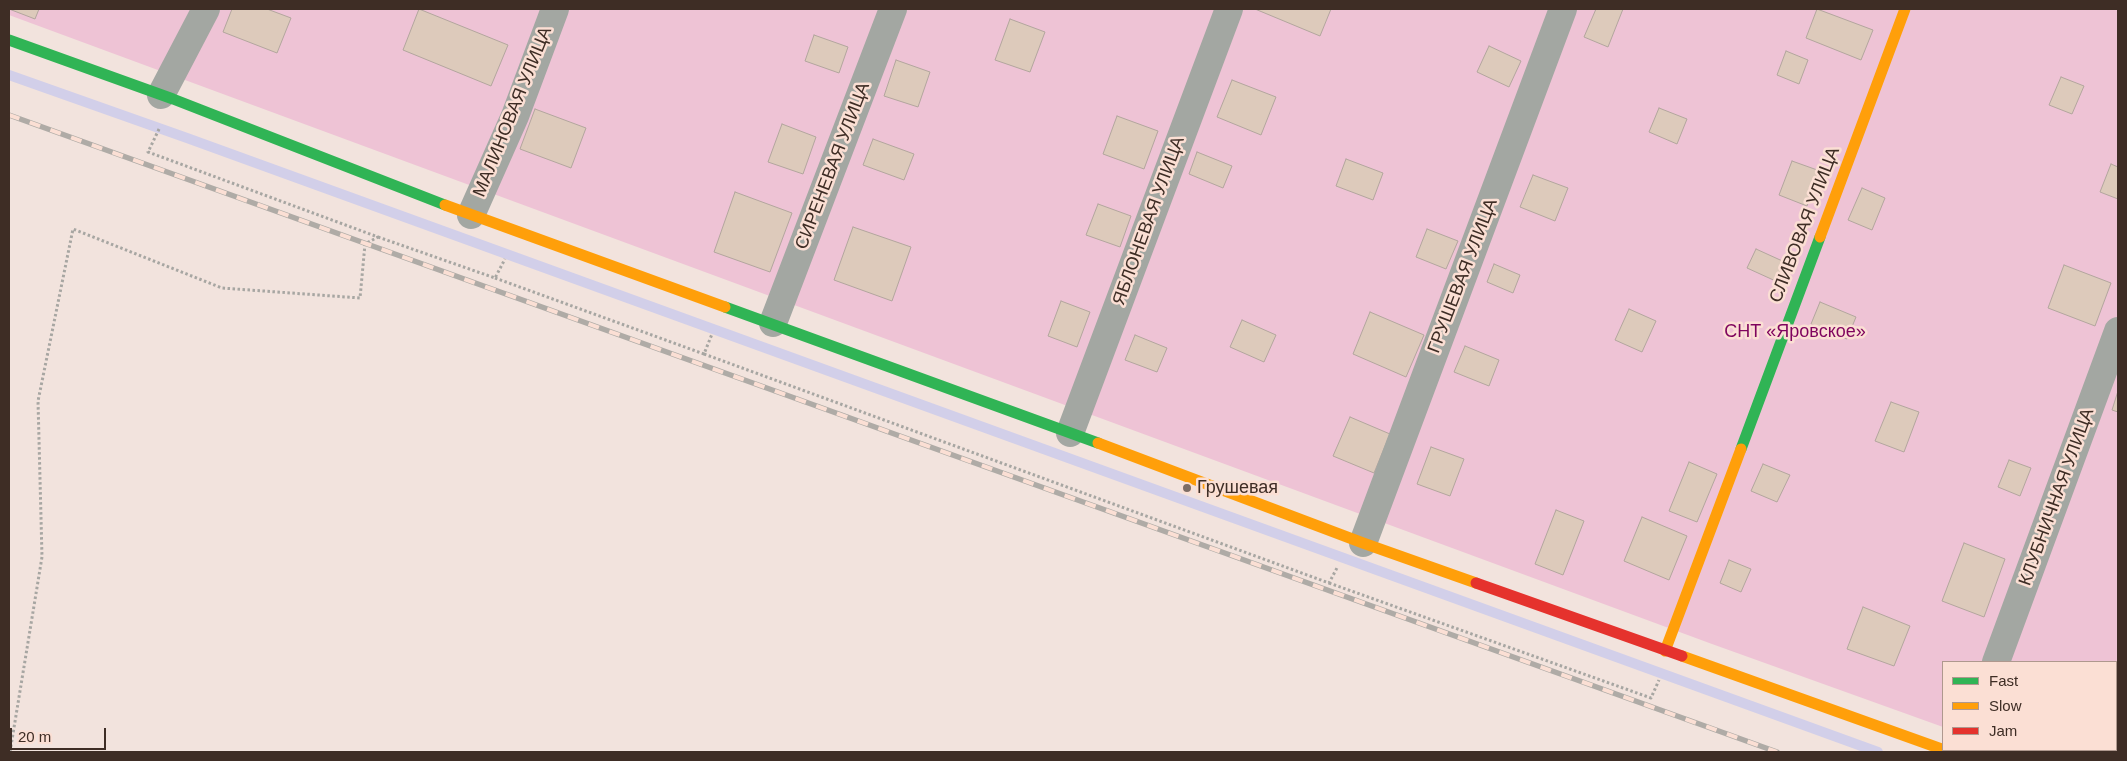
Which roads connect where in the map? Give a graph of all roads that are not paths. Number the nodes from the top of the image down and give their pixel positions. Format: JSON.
{"nodes":[{"id":1,"x":206,"y":9,"type":"edge"},
{"id":2,"x":555,"y":9,"type":"edge"},
{"id":3,"x":893,"y":9,"type":"edge"},
{"id":4,"x":1228,"y":9,"type":"edge"},
{"id":5,"x":1563,"y":9,"type":"edge"},
{"id":6,"x":1905,"y":9,"type":"edge"},
{"id":7,"x":9,"y":40,"type":"edge"},
{"id":8,"x":161,"y":95,"type":"junction"},
{"id":9,"x":471,"y":215,"type":"junction"},
{"id":10,"x":773,"y":323,"type":"junction"},
{"id":11,"x":2118,"y":331,"type":"edge"},
{"id":12,"x":1070,"y":433,"type":"junction"},
{"id":13,"x":1363,"y":543,"type":"junction"},
{"id":14,"x":1665,"y":651,"type":"junction"},
{"id":15,"x":1996,"y":661,"type":"edge"},
{"id":16,"x":1942,"y":749,"type":"edge"}],
"edges":[{"from":1,"to":8,"type":"street"},
{"from":2,"to":9,"type":"street","name":"МАЛИНОВАЯ УЛИЦА"},
{"from":3,"to":10,"type":"street","name":"СИРЕНЕВАЯ УЛИЦА"},
{"from":4,"to":12,"type":"street","name":"ЯБЛОНЕВАЯ УЛИЦА"},
{"from":5,"to":13,"type":"street","name":"ГРУШЕВАЯ УЛИЦА"},
{"from":6,"to":14,"type":"street","name":"СЛИВОВАЯ УЛИЦА"},
{"from":7,"to":8,"type":"street"},
{"from":8,"to":9,"type":"street"},
{"from":9,"to":10,"type":"street"},
{"from":10,"to":12,"type":"street"},
{"from":11,"to":15,"type":"street","name":"КЛУБНИЧНАЯ УЛИЦА"},
{"from":12,"to":13,"type":"street"},
{"from":13,"to":14,"type":"street"},
{"from":14,"to":16,"type":"street"}]}
